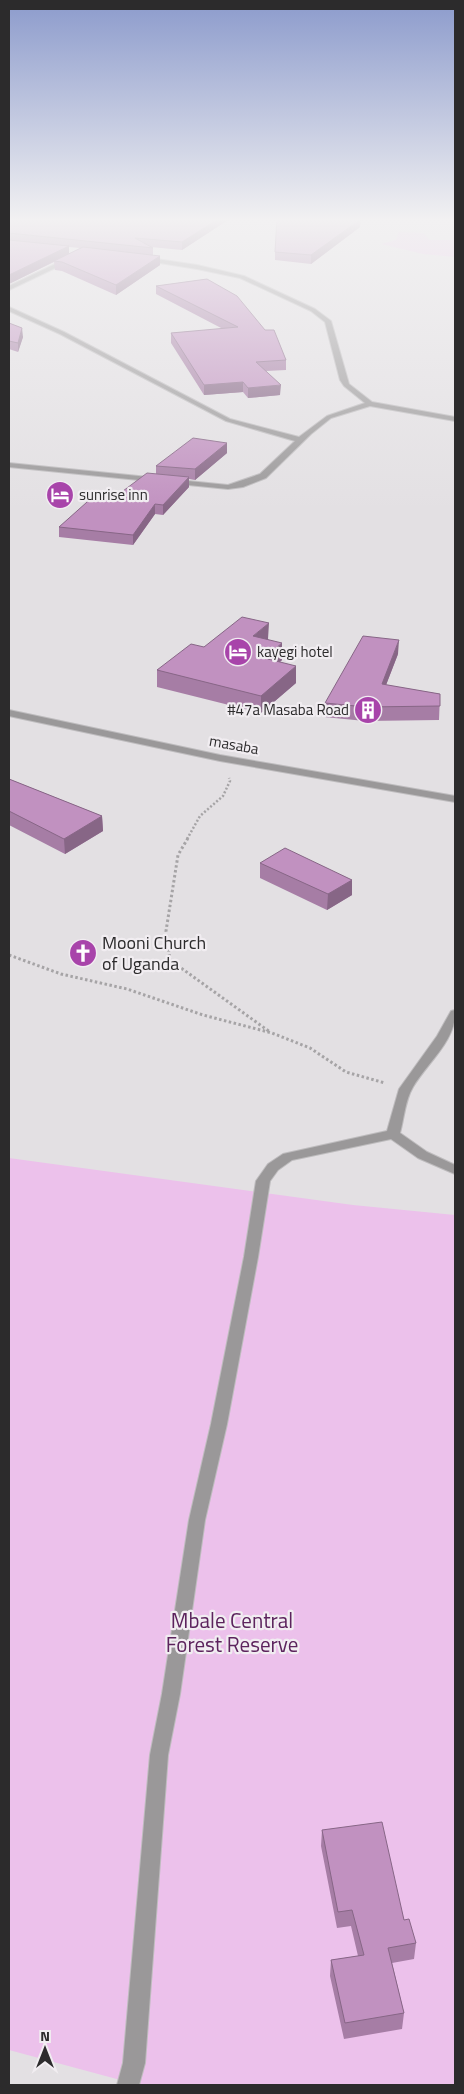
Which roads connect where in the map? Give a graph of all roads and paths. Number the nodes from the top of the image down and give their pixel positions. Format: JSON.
{"nodes":[{"id":1,"x":23,"y":316,"type":"edge"},
{"id":2,"x":323,"y":316,"type":"edge"},
{"id":3,"x":370,"y":404,"type":"junction"},
{"id":4,"x":455,"y":419,"type":"edge"},
{"id":5,"x":301,"y":440,"type":"junction"},
{"id":6,"x":9,"y":464,"type":"edge"},
{"id":7,"x":9,"y":713,"type":"edge"},
{"id":8,"x":220,"y":758,"type":"junction"},
{"id":9,"x":455,"y":799,"type":"edge"},
{"id":10,"x":9,"y":955,"type":"edge"},
{"id":11,"x":455,"y":1014,"type":"edge"},
{"id":12,"x":272,"y":1034,"type":"junction"},
{"id":13,"x":405,"y":1089,"type":"junction"},
{"id":14,"x":393,"y":1134,"type":"junction"},
{"id":15,"x":455,"y":1170,"type":"edge"},
{"id":16,"x":128,"y":2085,"type":"edge"}],
"edges":[{"from":1,"to":5,"type":"street"},
{"from":2,"to":3,"type":"street"},
{"from":3,"to":4,"type":"street"},
{"from":3,"to":5,"type":"street"},
{"from":5,"to":6,"type":"street"},
{"from":7,"to":8,"type":"street","name":"masaba"},
{"from":8,"to":9,"type":"street","name":"masaba"},
{"from":8,"to":12,"type":"path"},
{"from":10,"to":12,"type":"path"},
{"from":11,"to":13,"type":"street"},
{"from":12,"to":13,"type":"path"},
{"from":13,"to":14,"type":"street"},
{"from":14,"to":15,"type":"street"},
{"from":14,"to":16,"type":"street"}]}
